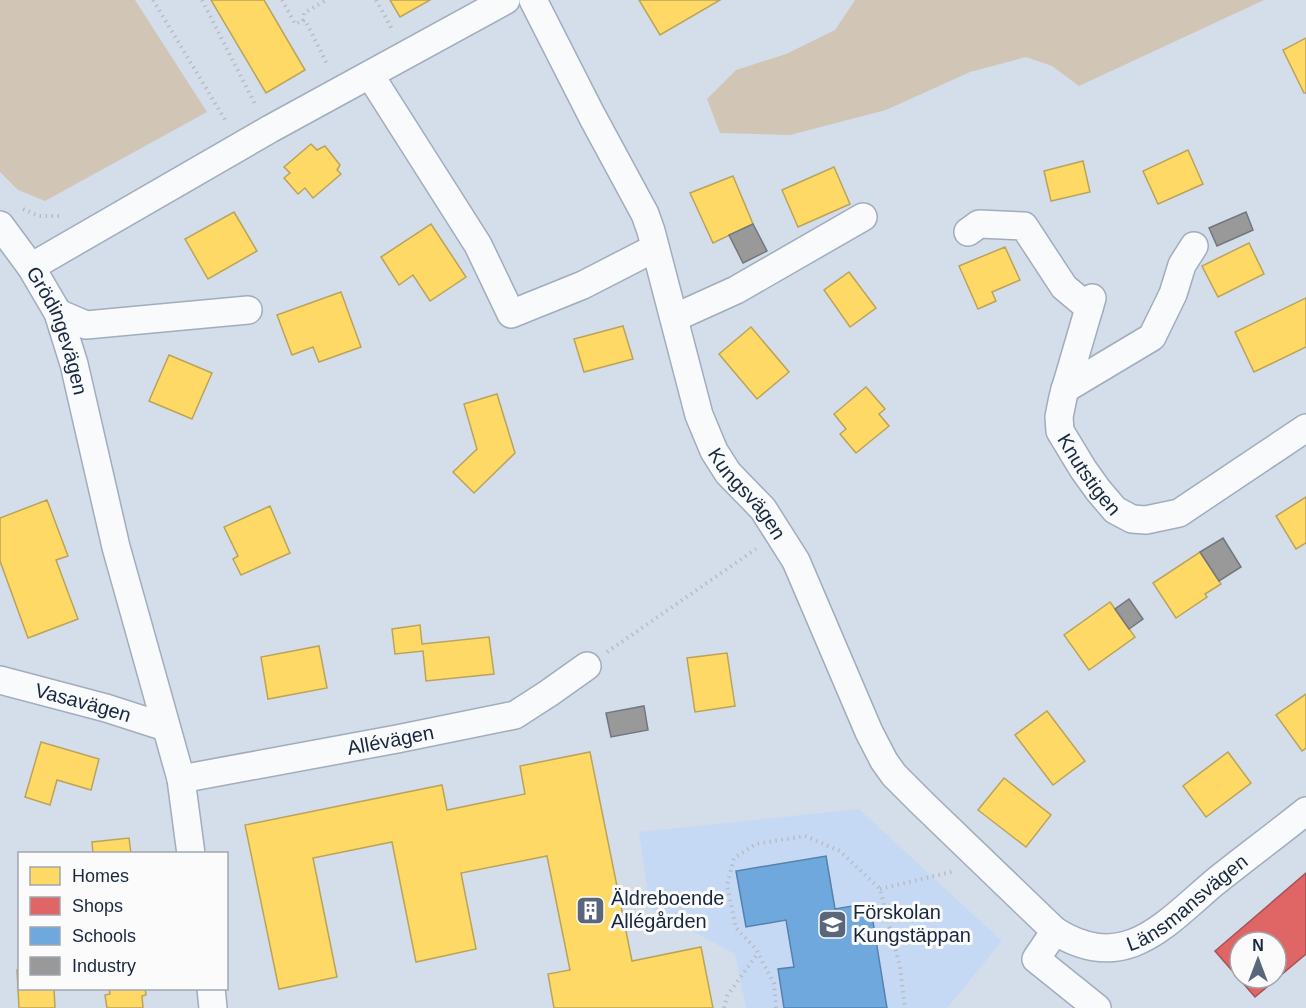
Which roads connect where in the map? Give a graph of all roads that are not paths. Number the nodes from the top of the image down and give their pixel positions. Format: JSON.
{"nodes":[{"id":1,"x":506,"y":0,"type":"edge"},
{"id":2,"x":533,"y":0,"type":"edge"},
{"id":3,"x":370,"y":75,"type":"junction"},
{"id":4,"x":863,"y":217,"type":"dead end"},
{"id":5,"x":0,"y":225,"type":"edge"},
{"id":6,"x":968,"y":232,"type":"dead end"},
{"id":7,"x":1194,"y":246,"type":"dead end"},
{"id":8,"x":655,"y":248,"type":"junction"},
{"id":9,"x":31,"y":267,"type":"junction"},
{"id":10,"x":248,"y":310,"type":"dead end"},
{"id":11,"x":57,"y":313,"type":"junction"},
{"id":12,"x":674,"y":318,"type":"junction"},
{"id":13,"x":1065,"y":389,"type":"junction"},
{"id":14,"x":1306,"y":428,"type":"edge"},
{"id":15,"x":587,"y":666,"type":"road end"},
{"id":16,"x":0,"y":680,"type":"edge"},
{"id":17,"x":165,"y":727,"type":"junction"},
{"id":18,"x":181,"y":779,"type":"junction"},
{"id":19,"x":1306,"y":811,"type":"edge"},
{"id":20,"x":192,"y":852,"type":"edge"},
{"id":21,"x":1055,"y":931,"type":"junction"},
{"id":22,"x":211,"y":990,"type":"edge"},
{"id":23,"x":213,"y":1008,"type":"edge"},
{"id":24,"x":1097,"y":1008,"type":"edge"}],
"edges":[{"from":1,"to":3,"type":"street","name":"Grödingevägen"},
{"from":2,"to":8,"type":"street","name":"Kungsvägen"},
{"from":3,"to":8,"type":"street"},
{"from":3,"to":9,"type":"street","name":"Grödingevägen"},
{"from":4,"to":12,"type":"street"},
{"from":5,"to":9,"type":"street"},
{"from":6,"to":13,"type":"street","name":"Knutstigen"},
{"from":7,"to":13,"type":"street"},
{"from":8,"to":12,"type":"street","name":"Kungsvägen"},
{"from":9,"to":11,"type":"street","name":"Grödingevägen"},
{"from":10,"to":11,"type":"street"},
{"from":11,"to":17,"type":"street","name":"Grödingevägen"},
{"from":12,"to":21,"type":"street","name":"Kungsvägen"},
{"from":13,"to":14,"type":"street","name":"Knutstigen"},
{"from":15,"to":18,"type":"street","name":"Allévägen"},
{"from":16,"to":17,"type":"street","name":"Vasavägen"},
{"from":17,"to":18,"type":"street","name":"Grödingevägen"},
{"from":18,"to":20,"type":"street","name":"Grödingevägen"},
{"from":19,"to":21,"type":"street","name":"Länsmansvägen"},
{"from":21,"to":24,"type":"street"},
{"from":22,"to":23,"type":"street"}]}
